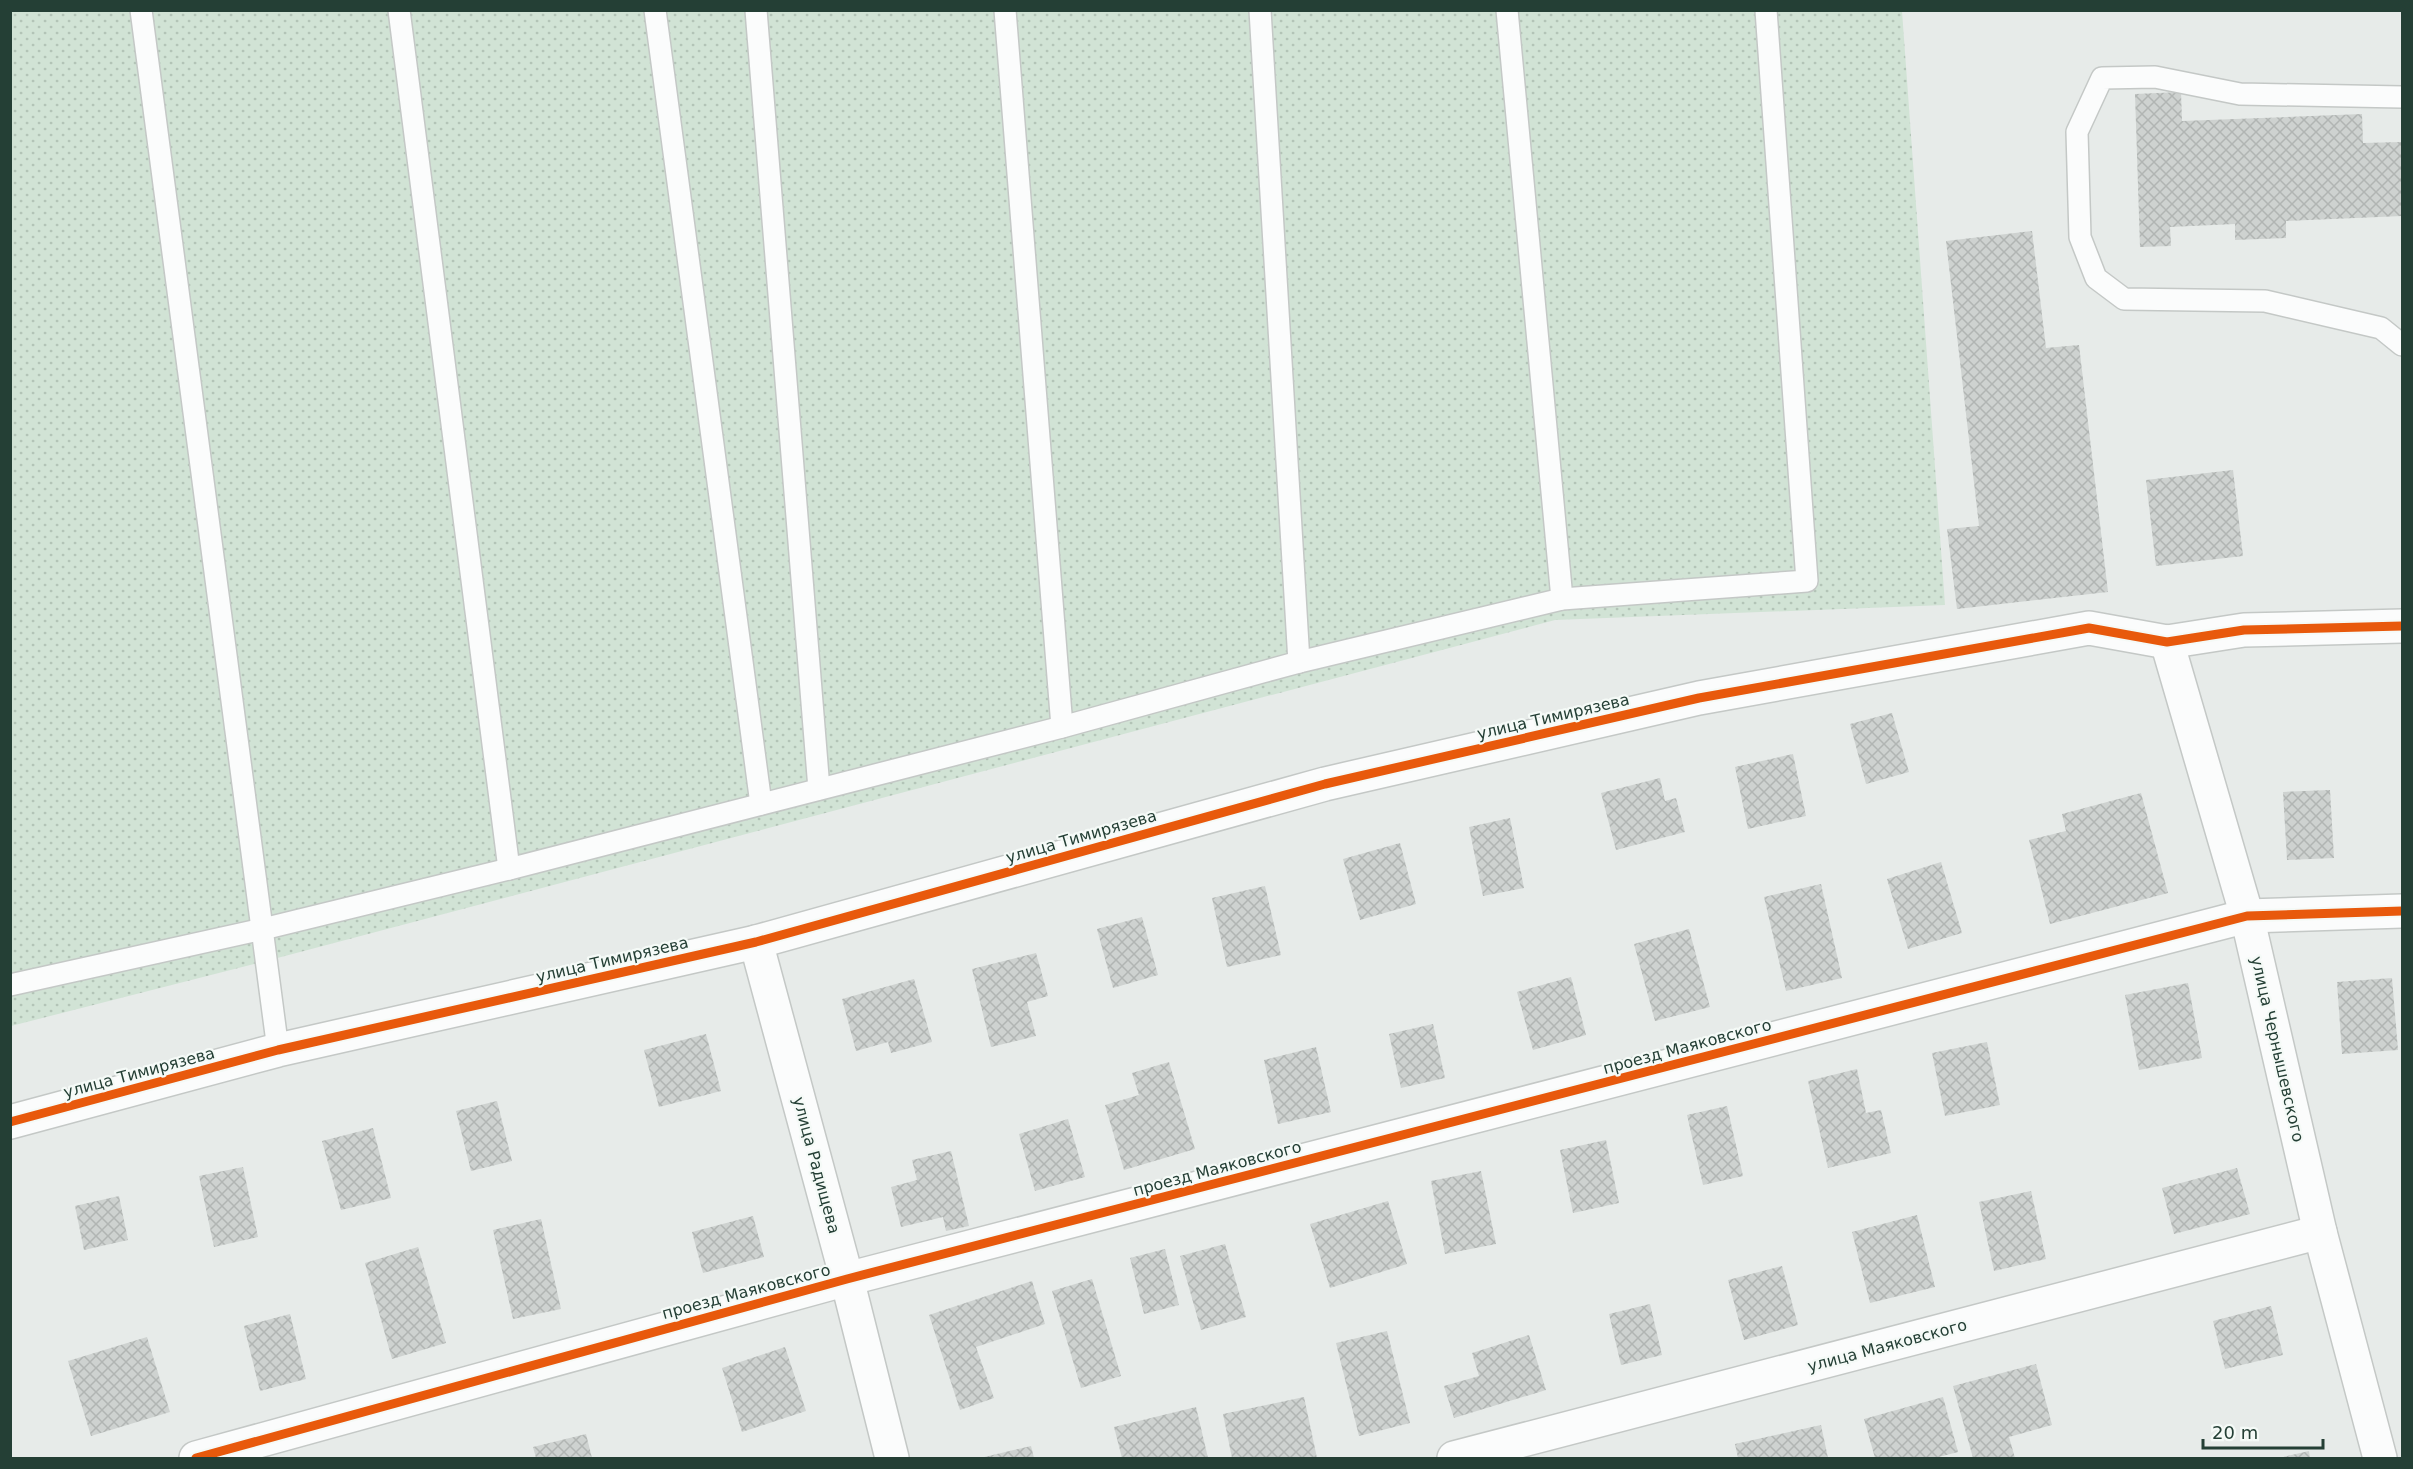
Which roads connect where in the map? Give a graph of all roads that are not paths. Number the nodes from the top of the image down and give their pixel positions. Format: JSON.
{"nodes":[{"id":1,"x":141,"y":10,"type":"edge"},
{"id":2,"x":399,"y":10,"type":"edge"},
{"id":3,"x":655,"y":10,"type":"edge"},
{"id":4,"x":756,"y":10,"type":"edge"},
{"id":5,"x":1005,"y":10,"type":"edge"},
{"id":6,"x":1260,"y":10,"type":"edge"},
{"id":7,"x":1507,"y":10,"type":"edge"},
{"id":8,"x":1766,"y":10,"type":"edge"},
{"id":9,"x":2403,"y":97,"type":"edge"},
{"id":10,"x":2403,"y":345,"type":"edge"},
{"id":11,"x":1562,"y":598,"type":"junction"},
{"id":12,"x":2403,"y":626,"type":"edge"},
{"id":13,"x":2168,"y":642,"type":"junction"},
{"id":14,"x":1299,"y":662,"type":"junction"},
{"id":15,"x":1062,"y":727,"type":"junction"},
{"id":16,"x":819,"y":789,"type":"junction"},
{"id":17,"x":761,"y":804,"type":"junction"},
{"id":18,"x":509,"y":869,"type":"junction"},
{"id":19,"x":2403,"y":910,"type":"edge"},
{"id":20,"x":2247,"y":916,"type":"junction"},
{"id":21,"x":263,"y":929,"type":"junction"},
{"id":22,"x":756,"y":942,"type":"junction"},
{"id":23,"x":10,"y":986,"type":"edge"},
{"id":24,"x":278,"y":1050,"type":"junction"},
{"id":25,"x":10,"y":1122,"type":"edge"},
{"id":26,"x":2320,"y":1232,"type":"junction"},
{"id":27,"x":848,"y":1279,"type":"junction"},
{"id":28,"x":196,"y":1458,"type":"edge"},
{"id":29,"x":892,"y":1458,"type":"edge"},
{"id":30,"x":1454,"y":1458,"type":"edge"},
{"id":31,"x":2380,"y":1458,"type":"edge"}],
"edges":[{"from":1,"to":21,"type":"lane"},
{"from":2,"to":18,"type":"lane"},
{"from":3,"to":17,"type":"lane"},
{"from":4,"to":16,"type":"lane"},
{"from":5,"to":15,"type":"lane"},
{"from":6,"to":14,"type":"lane"},
{"from":7,"to":11,"type":"lane"},
{"from":8,"to":11,"type":"lane"},
{"from":9,"to":10,"type":"lane"},
{"from":11,"to":14,"type":"lane"},
{"from":12,"to":13,"type":"street","name":"улица Тимирязева"},
{"from":13,"to":20,"type":"street","name":"улица Чернышевского"},
{"from":13,"to":22,"type":"street","name":"улица Тимирязева"},
{"from":14,"to":15,"type":"lane"},
{"from":15,"to":16,"type":"lane"},
{"from":16,"to":17,"type":"lane"},
{"from":17,"to":18,"type":"lane"},
{"from":18,"to":21,"type":"lane"},
{"from":19,"to":20,"type":"street"},
{"from":20,"to":26,"type":"street","name":"улица Чернышевского"},
{"from":20,"to":27,"type":"street","name":"проезд Маяковского"},
{"from":21,"to":23,"type":"lane"},
{"from":21,"to":24,"type":"lane"},
{"from":22,"to":24,"type":"street","name":"улица Тимирязева"},
{"from":22,"to":27,"type":"street","name":"улица Радищева"},
{"from":24,"to":25,"type":"street","name":"улица Тимирязева"},
{"from":26,"to":30,"type":"street","name":"улица Маяковского"},
{"from":26,"to":31,"type":"street","name":"улица Чернышевского"},
{"from":27,"to":28,"type":"street","name":"проезд Маяковского"},
{"from":27,"to":29,"type":"street","name":"улица Радищева"}]}
